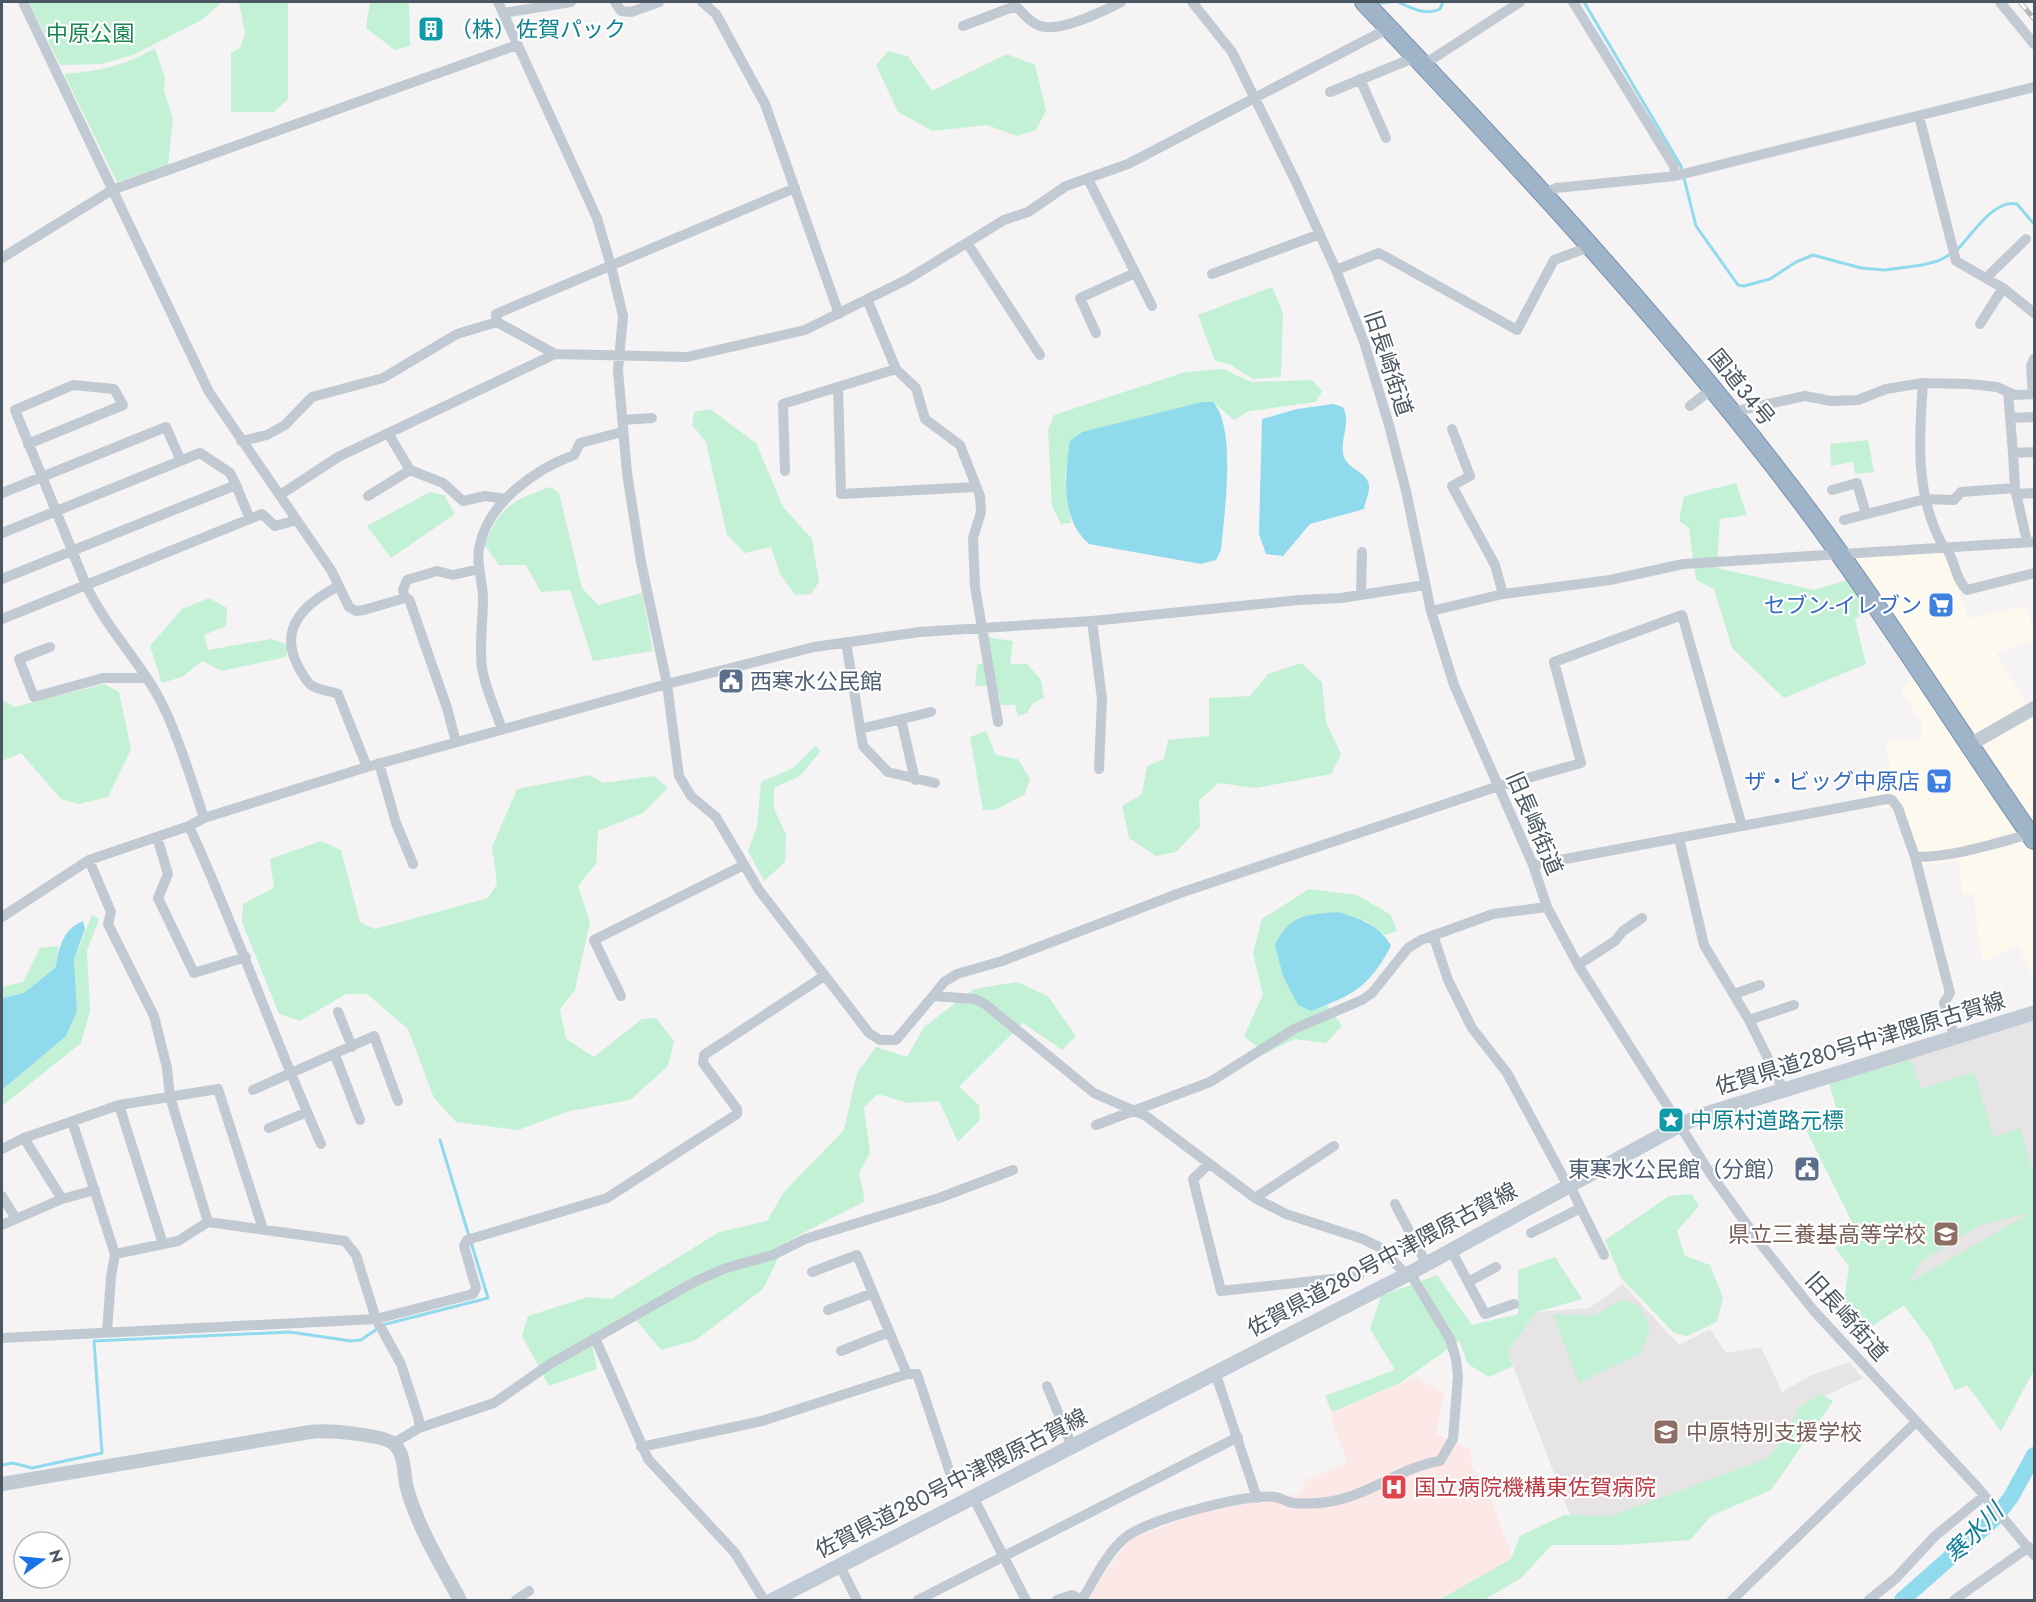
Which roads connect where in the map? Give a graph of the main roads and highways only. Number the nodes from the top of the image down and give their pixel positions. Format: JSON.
{"nodes":[{"id":1,"x":1364,"y":2,"type":"edge"},
{"id":2,"x":2033,"y":836,"type":"edge"},
{"id":3,"x":2034,"y":1013,"type":"edge"},
{"id":4,"x":773,"y":1600,"type":"edge"}],
"edges":[{"from":1,"to":2,"type":"highway","name":"国道34号"},
{"from":3,"to":4,"type":"main road","name":"佐賀県道280号中津隈原古賀線"}]}
